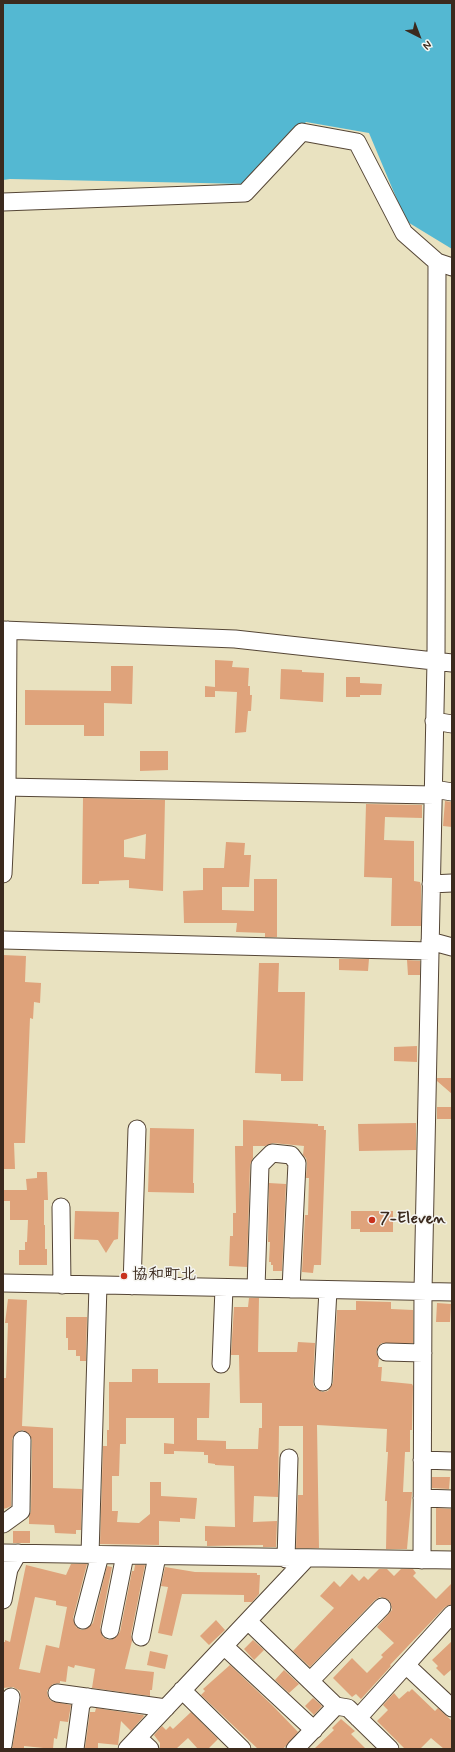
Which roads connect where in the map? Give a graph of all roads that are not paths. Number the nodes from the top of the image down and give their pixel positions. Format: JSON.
{"nodes":[{"id":1,"x":3,"y":202,"type":"edge"},
{"id":2,"x":444,"y":264,"type":"edge"},
{"id":3,"x":5,"y":630,"type":"edge"},
{"id":4,"x":444,"y":662,"type":"edge"},
{"id":5,"x":434,"y":721,"type":"junction"},
{"id":6,"x":452,"y":724,"type":"edge"},
{"id":7,"x":5,"y":787,"type":"edge"},
{"id":8,"x":434,"y":792,"type":"junction"},
{"id":9,"x":452,"y":792,"type":"edge"},
{"id":10,"x":3,"y":874,"type":"edge"},
{"id":11,"x":431,"y":884,"type":"junction"},
{"id":12,"x":452,"y":884,"type":"edge"},
{"id":13,"x":3,"y":940,"type":"edge"},
{"id":14,"x":430,"y":946,"type":"junction"},
{"id":15,"x":452,"y":947,"type":"edge"},
{"id":16,"x":137,"y":1129,"type":"dead end"},
{"id":17,"x":61,"y":1207,"type":"dead end"},
{"id":18,"x":3,"y":1283,"type":"edge"},
{"id":19,"x":62,"y":1285,"type":"junction"},
{"id":20,"x":98,"y":1285,"type":"junction"},
{"id":21,"x":132,"y":1286,"type":"junction"},
{"id":22,"x":224,"y":1288,"type":"junction"},
{"id":23,"x":256,"y":1288,"type":"junction"},
{"id":24,"x":291,"y":1289,"type":"junction"},
{"id":25,"x":328,"y":1290,"type":"junction"},
{"id":26,"x":423,"y":1291,"type":"junction"},
{"id":27,"x":452,"y":1292,"type":"edge"},
{"id":28,"x":386,"y":1352,"type":"dead end"},
{"id":29,"x":423,"y":1353,"type":"junction"},
{"id":30,"x":221,"y":1364,"type":"dead end"},
{"id":31,"x":323,"y":1382,"type":"dead end"},
{"id":32,"x":22,"y":1440,"type":"dead end"},
{"id":33,"x":289,"y":1458,"type":"dead end"},
{"id":34,"x":422,"y":1460,"type":"junction"},
{"id":35,"x":452,"y":1461,"type":"edge"},
{"id":36,"x":422,"y":1498,"type":"junction"},
{"id":37,"x":452,"y":1499,"type":"edge"},
{"id":38,"x":3,"y":1524,"type":"edge"},
{"id":39,"x":10,"y":1553,"type":"edge"},
{"id":40,"x":95,"y":1555,"type":"junction"},
{"id":41,"x":125,"y":1555,"type":"junction"},
{"id":42,"x":157,"y":1556,"type":"junction"},
{"id":43,"x":286,"y":1558,"type":"junction"},
{"id":44,"x":306,"y":1559,"type":"junction"},
{"id":45,"x":422,"y":1560,"type":"junction"},
{"id":46,"x":452,"y":1560,"type":"edge"},
{"id":47,"x":3,"y":1600,"type":"edge"},
{"id":48,"x":382,"y":1607,"type":"dead end"},
{"id":49,"x":452,"y":1614,"type":"edge"},
{"id":50,"x":83,"y":1620,"type":"dead end"},
{"id":51,"x":248,"y":1620,"type":"junction"},
{"id":52,"x":110,"y":1630,"type":"dead end"},
{"id":53,"x":141,"y":1637,"type":"dead end"},
{"id":54,"x":224,"y":1646,"type":"junction"},
{"id":55,"x":406,"y":1665,"type":"junction"},
{"id":56,"x":310,"y":1681,"type":"junction"},
{"id":57,"x":182,"y":1690,"type":"junction"},
{"id":58,"x":57,"y":1693,"type":"dead end"},
{"id":59,"x":11,"y":1697,"type":"dead end"},
{"id":60,"x":88,"y":1697,"type":"junction"},
{"id":61,"x":336,"y":1706,"type":"junction"},
{"id":62,"x":166,"y":1708,"type":"junction"},
{"id":63,"x":452,"y":1708,"type":"edge"},
{"id":64,"x":358,"y":1718,"type":"junction"},
{"id":65,"x":314,"y":1730,"type":"junction"},
{"id":66,"x":3,"y":1745,"type":"edge"},
{"id":67,"x":138,"y":1745,"type":"edge"},
{"id":68,"x":75,"y":1749,"type":"edge"},
{"id":69,"x":242,"y":1749,"type":"edge"},
{"id":70,"x":295,"y":1749,"type":"edge"},
{"id":71,"x":390,"y":1749,"type":"edge"}],
"edges":[{"from":1,"to":2,"type":"street"},
{"from":2,"to":4,"type":"street"},
{"from":3,"to":4,"type":"street"},
{"from":3,"to":7,"type":"street"},
{"from":4,"to":5,"type":"street"},
{"from":5,"to":6,"type":"street"},
{"from":5,"to":8,"type":"street"},
{"from":7,"to":8,"type":"street"},
{"from":7,"to":10,"type":"street"},
{"from":8,"to":9,"type":"street"},
{"from":8,"to":11,"type":"street"},
{"from":11,"to":12,"type":"street"},
{"from":11,"to":14,"type":"street"},
{"from":13,"to":14,"type":"street"},
{"from":14,"to":15,"type":"street"},
{"from":14,"to":26,"type":"street"},
{"from":16,"to":21,"type":"street"},
{"from":17,"to":19,"type":"street"},
{"from":18,"to":19,"type":"street"},
{"from":19,"to":20,"type":"street"},
{"from":20,"to":21,"type":"street"},
{"from":20,"to":40,"type":"street"},
{"from":21,"to":22,"type":"street"},
{"from":22,"to":23,"type":"street"},
{"from":22,"to":30,"type":"street"},
{"from":23,"to":24,"type":"street"},
{"from":23,"to":24,"type":"street"},
{"from":24,"to":25,"type":"street"},
{"from":25,"to":26,"type":"street"},
{"from":25,"to":31,"type":"street"},
{"from":26,"to":27,"type":"street"},
{"from":26,"to":29,"type":"street"},
{"from":28,"to":29,"type":"street"},
{"from":29,"to":34,"type":"street"},
{"from":32,"to":38,"type":"street"},
{"from":33,"to":43,"type":"street"},
{"from":34,"to":35,"type":"street"},
{"from":34,"to":36,"type":"street"},
{"from":36,"to":37,"type":"street"},
{"from":36,"to":45,"type":"street"},
{"from":39,"to":40,"type":"street"},
{"from":39,"to":47,"type":"street"},
{"from":40,"to":41,"type":"street"},
{"from":40,"to":50,"type":"street"},
{"from":41,"to":42,"type":"street"},
{"from":41,"to":52,"type":"street"},
{"from":42,"to":43,"type":"street"},
{"from":42,"to":53,"type":"street"},
{"from":43,"to":44,"type":"street"},
{"from":44,"to":45,"type":"street"},
{"from":44,"to":51,"type":"street"},
{"from":45,"to":46,"type":"street"},
{"from":48,"to":56,"type":"street"},
{"from":49,"to":55,"type":"street"},
{"from":51,"to":54,"type":"street"},
{"from":51,"to":56,"type":"street"},
{"from":54,"to":57,"type":"street"},
{"from":54,"to":65,"type":"street"},
{"from":55,"to":63,"type":"street"},
{"from":55,"to":64,"type":"street"},
{"from":56,"to":61,"type":"street"},
{"from":57,"to":62,"type":"street"},
{"from":57,"to":69,"type":"street"},
{"from":58,"to":60,"type":"street"},
{"from":59,"to":66,"type":"street"},
{"from":60,"to":62,"type":"street"},
{"from":60,"to":68,"type":"street"},
{"from":61,"to":64,"type":"street"},
{"from":61,"to":65,"type":"street"},
{"from":62,"to":67,"type":"street"},
{"from":64,"to":71,"type":"street"},
{"from":65,"to":70,"type":"street"}]}
